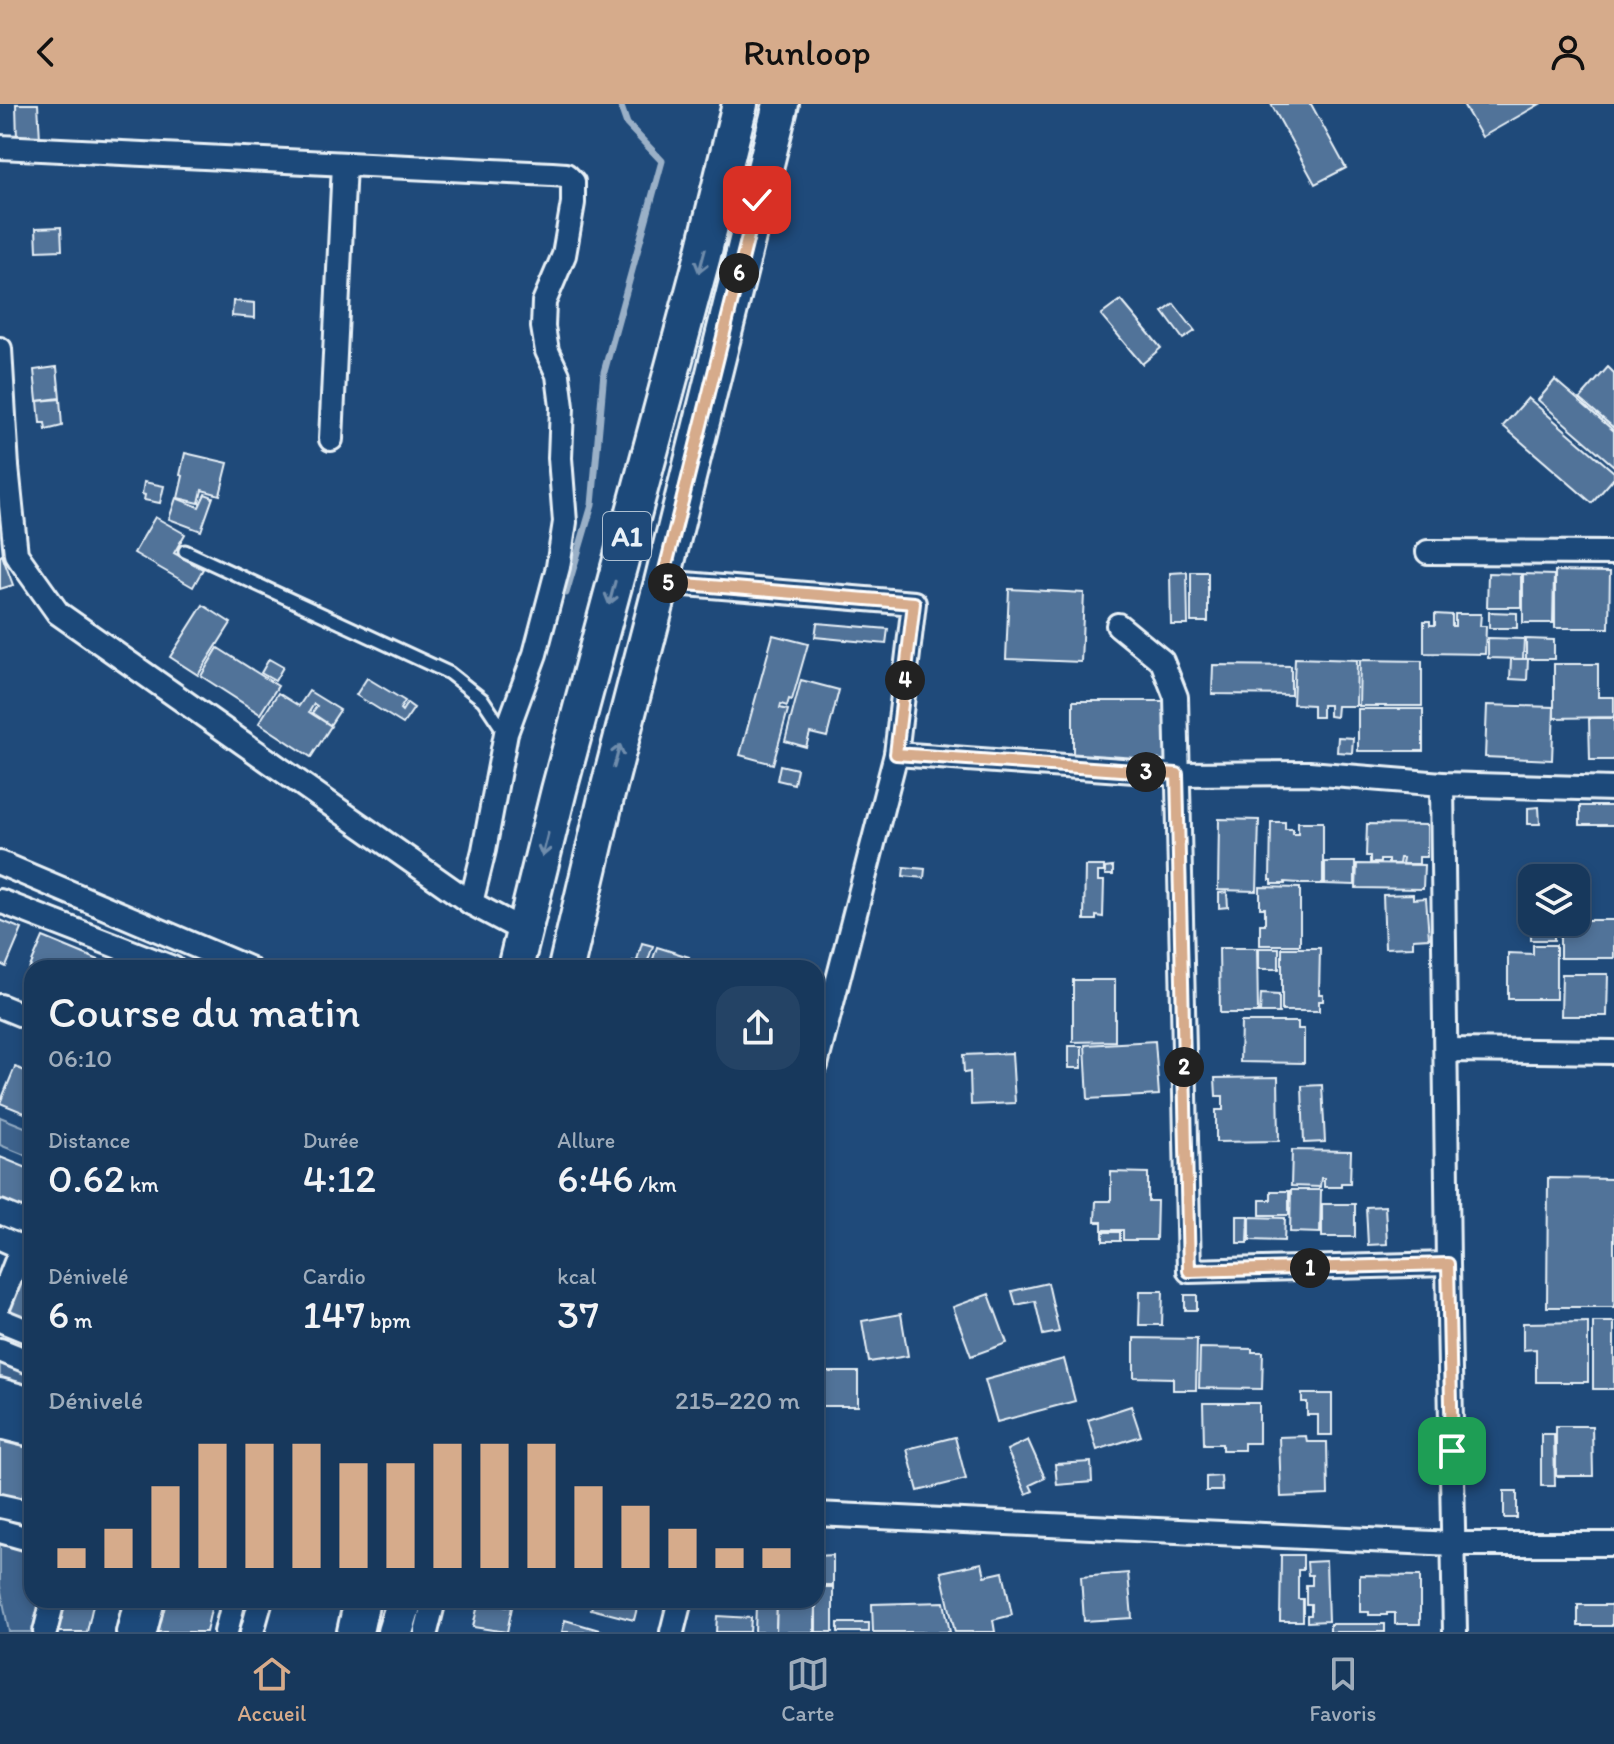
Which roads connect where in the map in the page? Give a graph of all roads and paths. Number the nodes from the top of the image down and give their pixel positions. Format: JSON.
{"nodes":[{"id":1,"x":740,"y":104,"type":"edge"},
{"id":2,"x":781,"y":104,"type":"edge"},
{"id":3,"x":0,"y":147,"type":"edge"},
{"id":4,"x":344,"y":164,"type":"junction"},
{"id":5,"x":0,"y":349,"type":"edge"},
{"id":6,"x":331,"y":439,"type":"dead end"},
{"id":7,"x":3,"y":467,"type":"edge"},
{"id":8,"x":185,"y":551,"type":"dead end"},
{"id":9,"x":1428,"y":552,"type":"dead end"},
{"id":10,"x":1614,"y":553,"type":"edge"},
{"id":11,"x":662,"y":582,"type":"junction"},
{"id":12,"x":1118,"y":625,"type":"dead end"},
{"id":13,"x":506,"y":733,"type":"junction"},
{"id":14,"x":896,"y":754,"type":"junction"},
{"id":15,"x":1177,"y":774,"type":"junction"},
{"id":16,"x":1442,"y":784,"type":"junction"},
{"id":17,"x":1614,"y":789,"type":"edge"},
{"id":18,"x":0,"y":863,"type":"edge"},
{"id":19,"x":0,"y":901,"type":"edge"},
{"id":20,"x":471,"y":903,"type":"junction"},
{"id":21,"x":524,"y":931,"type":"junction"},
{"id":22,"x":152,"y":960,"type":"edge"},
{"id":23,"x":229,"y":960,"type":"edge"},
{"id":24,"x":517,"y":960,"type":"edge"},
{"id":25,"x":568,"y":960,"type":"edge"},
{"id":26,"x":0,"y":1006,"type":"edge"},
{"id":27,"x":24,"y":1016,"type":"edge"},
{"id":28,"x":824,"y":1034,"type":"edge"},
{"id":29,"x":1446,"y":1050,"type":"junction"},
{"id":30,"x":1614,"y":1052,"type":"edge"},
{"id":31,"x":0,"y":1212,"type":"edge"},
{"id":32,"x":24,"y":1222,"type":"edge"},
{"id":33,"x":0,"y":1238,"type":"edge"},
{"id":34,"x":24,"y":1249,"type":"edge"},
{"id":35,"x":24,"y":1256,"type":"edge"},
{"id":36,"x":1448,"y":1264,"type":"junction"},
{"id":37,"x":0,"y":1303,"type":"edge"},
{"id":38,"x":0,"y":1320,"type":"edge"},
{"id":39,"x":24,"y":1330,"type":"edge"},
{"id":40,"x":0,"y":1331,"type":"edge"},
{"id":41,"x":24,"y":1340,"type":"edge"},
{"id":42,"x":0,"y":1350,"type":"edge"},
{"id":43,"x":24,"y":1360,"type":"edge"},
{"id":44,"x":0,"y":1390,"type":"edge"},
{"id":45,"x":24,"y":1397,"type":"edge"},
{"id":46,"x":0,"y":1408,"type":"edge"},
{"id":47,"x":24,"y":1414,"type":"edge"},
{"id":48,"x":0,"y":1427,"type":"edge"},
{"id":49,"x":24,"y":1433,"type":"edge"},
{"id":50,"x":0,"y":1506,"type":"edge"},
{"id":51,"x":24,"y":1511,"type":"edge"},
{"id":52,"x":824,"y":1514,"type":"edge"},
{"id":53,"x":0,"y":1531,"type":"edge"},
{"id":54,"x":24,"y":1538,"type":"edge"},
{"id":55,"x":1454,"y":1544,"type":"junction"},
{"id":56,"x":1614,"y":1544,"type":"edge"},
{"id":57,"x":51,"y":1608,"type":"edge"},
{"id":58,"x":119,"y":1608,"type":"edge"},
{"id":59,"x":134,"y":1608,"type":"edge"},
{"id":60,"x":151,"y":1608,"type":"edge"},
{"id":61,"x":232,"y":1608,"type":"edge"},
{"id":62,"x":259,"y":1608,"type":"edge"},
{"id":63,"x":360,"y":1608,"type":"edge"},
{"id":64,"x":402,"y":1608,"type":"edge"},
{"id":65,"x":432,"y":1608,"type":"edge"},
{"id":66,"x":678,"y":1608,"type":"edge"},
{"id":67,"x":45,"y":1632,"type":"edge"},
{"id":68,"x":113,"y":1632,"type":"edge"},
{"id":69,"x":128,"y":1632,"type":"edge"},
{"id":70,"x":145,"y":1632,"type":"edge"},
{"id":71,"x":226,"y":1632,"type":"edge"},
{"id":72,"x":252,"y":1632,"type":"edge"},
{"id":73,"x":355,"y":1632,"type":"edge"},
{"id":74,"x":395,"y":1632,"type":"edge"},
{"id":75,"x":426,"y":1632,"type":"edge"},
{"id":76,"x":672,"y":1632,"type":"edge"},
{"id":77,"x":1455,"y":1632,"type":"edge"}],
"edges":[{"from":1,"to":21,"type":"main road","number":"A1","one_way":true},
{"from":2,"to":11,"type":"main road","number":"A1"},
{"from":3,"to":4,"type":"street"},
{"from":4,"to":6,"type":"street"},
{"from":4,"to":13,"type":"street"},
{"from":5,"to":7,"type":"street"},
{"from":7,"to":20,"type":"street"},
{"from":8,"to":13,"type":"lane"},
{"from":9,"to":10,"type":"street"},
{"from":11,"to":14,"type":"street"},
{"from":25,"to":11,"type":"main road","number":"A1","one_way":true},
{"from":12,"to":15,"type":"street"},
{"from":13,"to":20,"type":"street"},
{"from":14,"to":15,"type":"street"},
{"from":14,"to":28,"type":"street"},
{"from":15,"to":16,"type":"street"},
{"from":15,"to":36,"type":"street"},
{"from":16,"to":17,"type":"street"},
{"from":16,"to":29,"type":"street"},
{"from":18,"to":23,"type":"street"},
{"from":19,"to":22,"type":"street"},
{"from":20,"to":21,"type":"street"},
{"from":21,"to":24,"type":"main road","number":"A1"},
{"from":26,"to":27,"type":"street"},
{"from":29,"to":30,"type":"street"},
{"from":29,"to":36,"type":"street"},
{"from":31,"to":32,"type":"street"},
{"from":33,"to":34,"type":"street"},
{"from":35,"to":37,"type":"street"},
{"from":36,"to":55,"type":"street"},
{"from":38,"to":39,"type":"street"},
{"from":40,"to":41,"type":"street"},
{"from":42,"to":43,"type":"street"},
{"from":44,"to":45,"type":"street"},
{"from":46,"to":47,"type":"street"},
{"from":48,"to":49,"type":"street"},
{"from":50,"to":51,"type":"street"},
{"from":52,"to":55,"type":"street"},
{"from":53,"to":54,"type":"street"},
{"from":55,"to":56,"type":"street"},
{"from":55,"to":77,"type":"street"},
{"from":57,"to":67,"type":"street"},
{"from":58,"to":68,"type":"street"},
{"from":59,"to":69,"type":"street"},
{"from":60,"to":70,"type":"street"},
{"from":61,"to":71,"type":"street"},
{"from":62,"to":72,"type":"street"},
{"from":63,"to":73,"type":"main road"},
{"from":64,"to":74,"type":"main road"},
{"from":65,"to":75,"type":"street"},
{"from":66,"to":76,"type":"street"}]}
